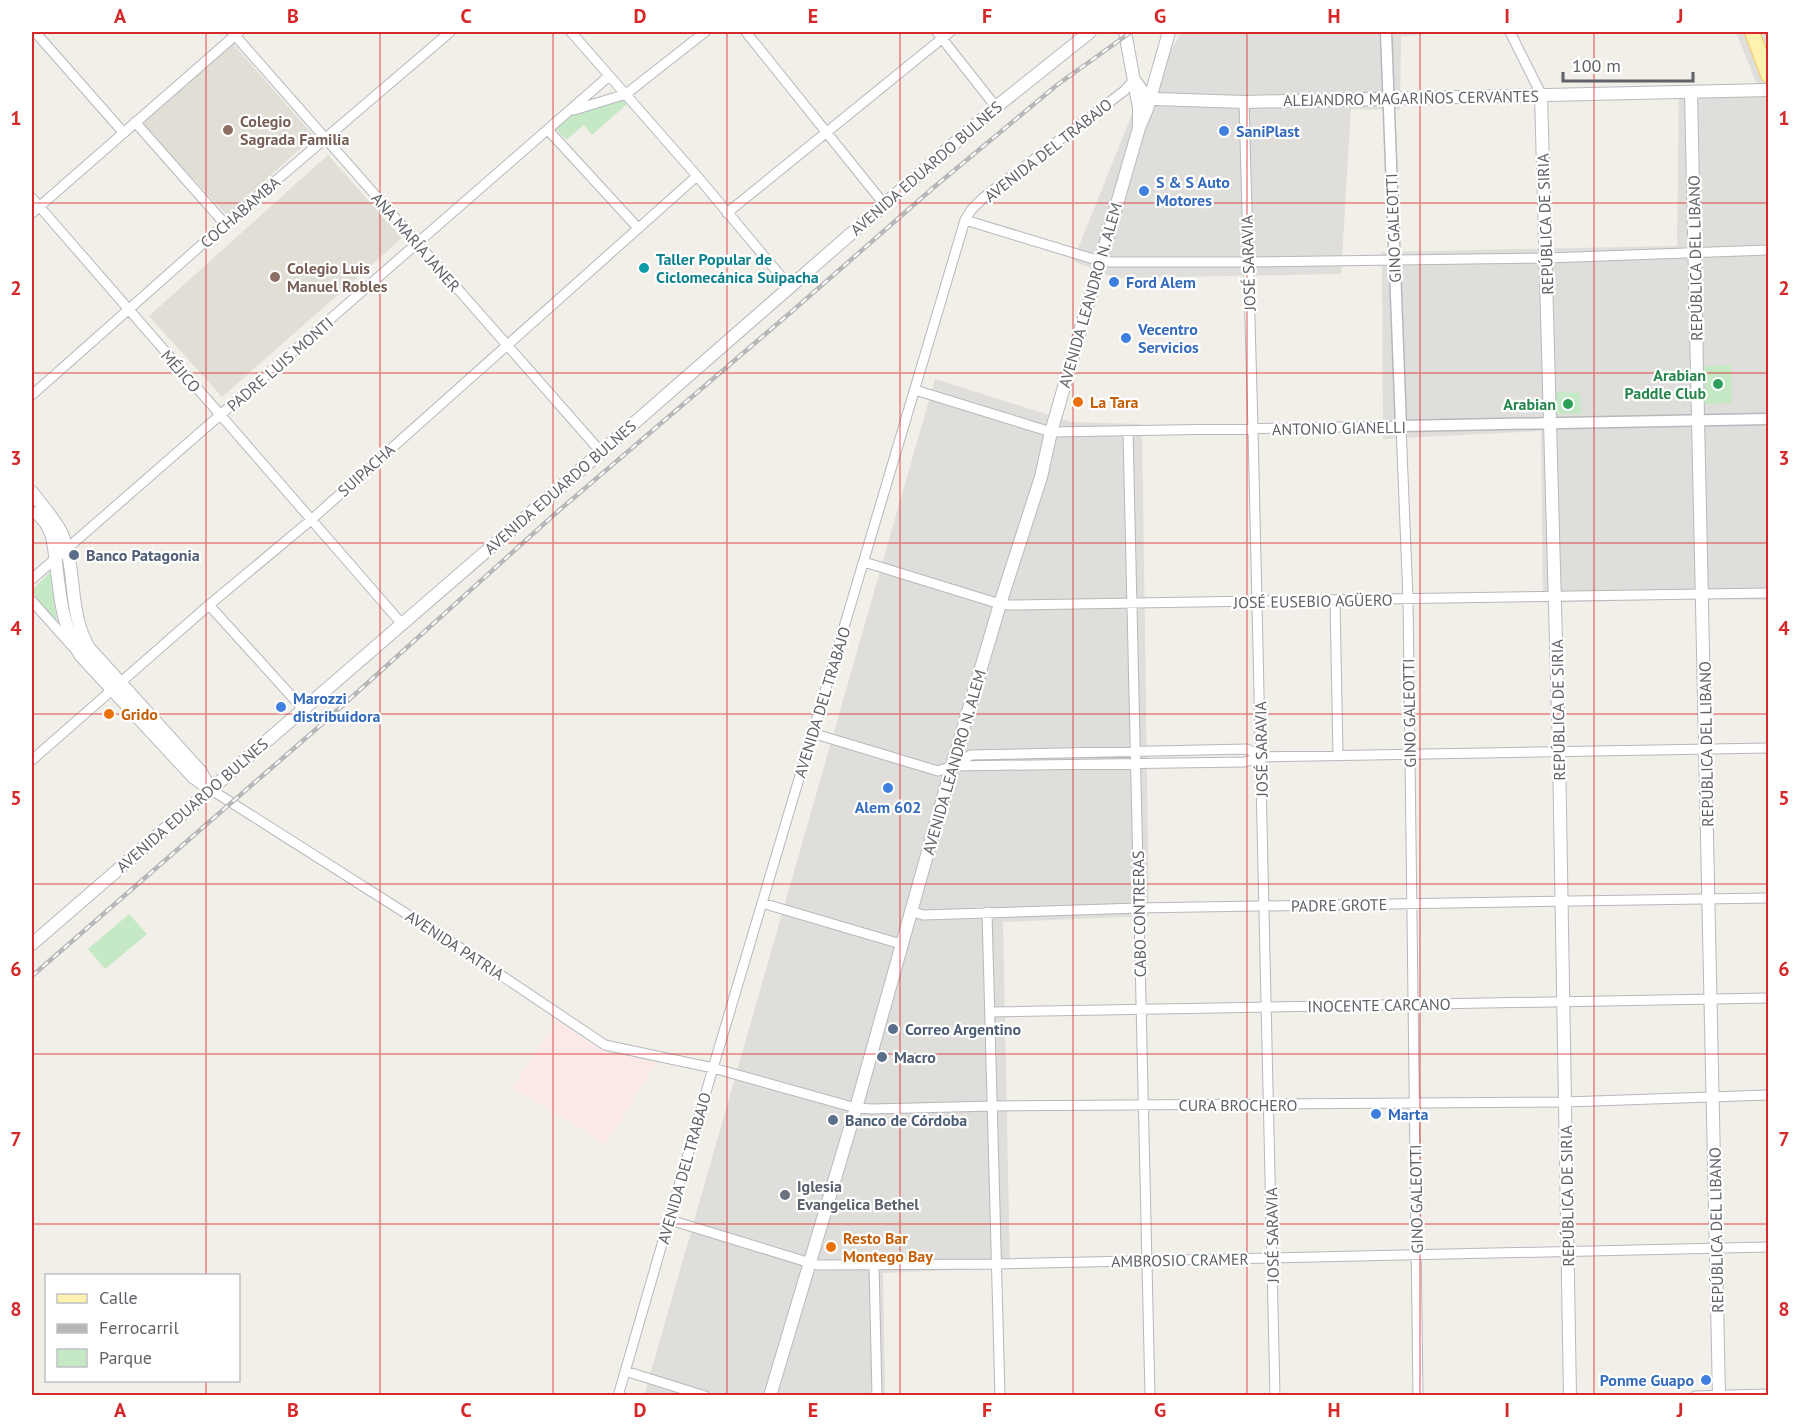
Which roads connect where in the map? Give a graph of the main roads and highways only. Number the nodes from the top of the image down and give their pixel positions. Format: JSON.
{"nodes":[{"id":1,"x":1090,"y":32,"type":"edge"},
{"id":2,"x":1125,"y":32,"type":"edge"},
{"id":3,"x":1169,"y":32,"type":"edge"},
{"id":4,"x":1752,"y":32,"type":"edge"},
{"id":5,"x":1768,"y":75,"type":"edge"},
{"id":6,"x":1134,"y":80,"type":"junction"},
{"id":7,"x":1768,"y":90,"type":"edge"},
{"id":8,"x":1692,"y":92,"type":"junction"},
{"id":9,"x":1541,"y":94,"type":"junction"},
{"id":10,"x":1151,"y":98,"type":"junction"},
{"id":11,"x":1139,"y":128,"type":"junction"},
{"id":12,"x":32,"y":492,"type":"edge"},
{"id":13,"x":32,"y":506,"type":"edge"},
{"id":14,"x":70,"y":619,"type":"junction"},
{"id":15,"x":116,"y":686,"type":"junction"},
{"id":16,"x":210,"y":789,"type":"junction"},
{"id":17,"x":32,"y":944,"type":"edge"},
{"id":18,"x":770,"y":1395,"type":"edge"},
{"id":19,"x":1570,"y":1395,"type":"edge"},
{"id":20,"x":1719,"y":1395,"type":"edge"}],
"edges":[{"from":1,"to":16,"type":"main road","name":"AVENIDA EDUARDO BULNES"},
{"from":2,"to":6,"type":"main road","name":"AVENIDA LEANDRO N. ALEM"},
{"from":3,"to":10,"type":"main road","name":"AVENIDA LEANDRO N. ALEM"},
{"from":4,"to":5,"type":"main road"},
{"from":6,"to":10,"type":"main road"},
{"from":6,"to":11,"type":"main road","name":"AVENIDA LEANDRO N. ALEM"},
{"from":7,"to":8,"type":"main road","name":"ALEJANDRO MAGARIÑOS CERVANTES"},
{"from":8,"to":9,"type":"main road","name":"ALEJANDRO MAGARIÑOS CERVANTES"},
{"from":8,"to":20,"type":"main road","name":"REPÚBLICA DEL LIBANO"},
{"from":9,"to":10,"type":"main road","name":"ALEJANDRO MAGARIÑOS CERVANTES"},
{"from":9,"to":19,"type":"main road","name":"REPÚBLICA DE SIRIA"},
{"from":10,"to":11,"type":"main road","name":"AVENIDA LEANDRO N. ALEM"},
{"from":11,"to":18,"type":"main road","name":"AVENIDA LEANDRO N. ALEM"},
{"from":12,"to":14,"type":"main road","name":"AVENIDA PATRIA"},
{"from":13,"to":14,"type":"main road","name":"AVENIDA PATRIA"},
{"from":14,"to":15,"type":"main road","name":"AVENIDA PATRIA"},
{"from":14,"to":15,"type":"main road","name":"AVENIDA PATRIA"},
{"from":15,"to":16,"type":"main road","name":"AVENIDA PATRIA"},
{"from":16,"to":17,"type":"main road","name":"AVENIDA EDUARDO BULNES"}]}
